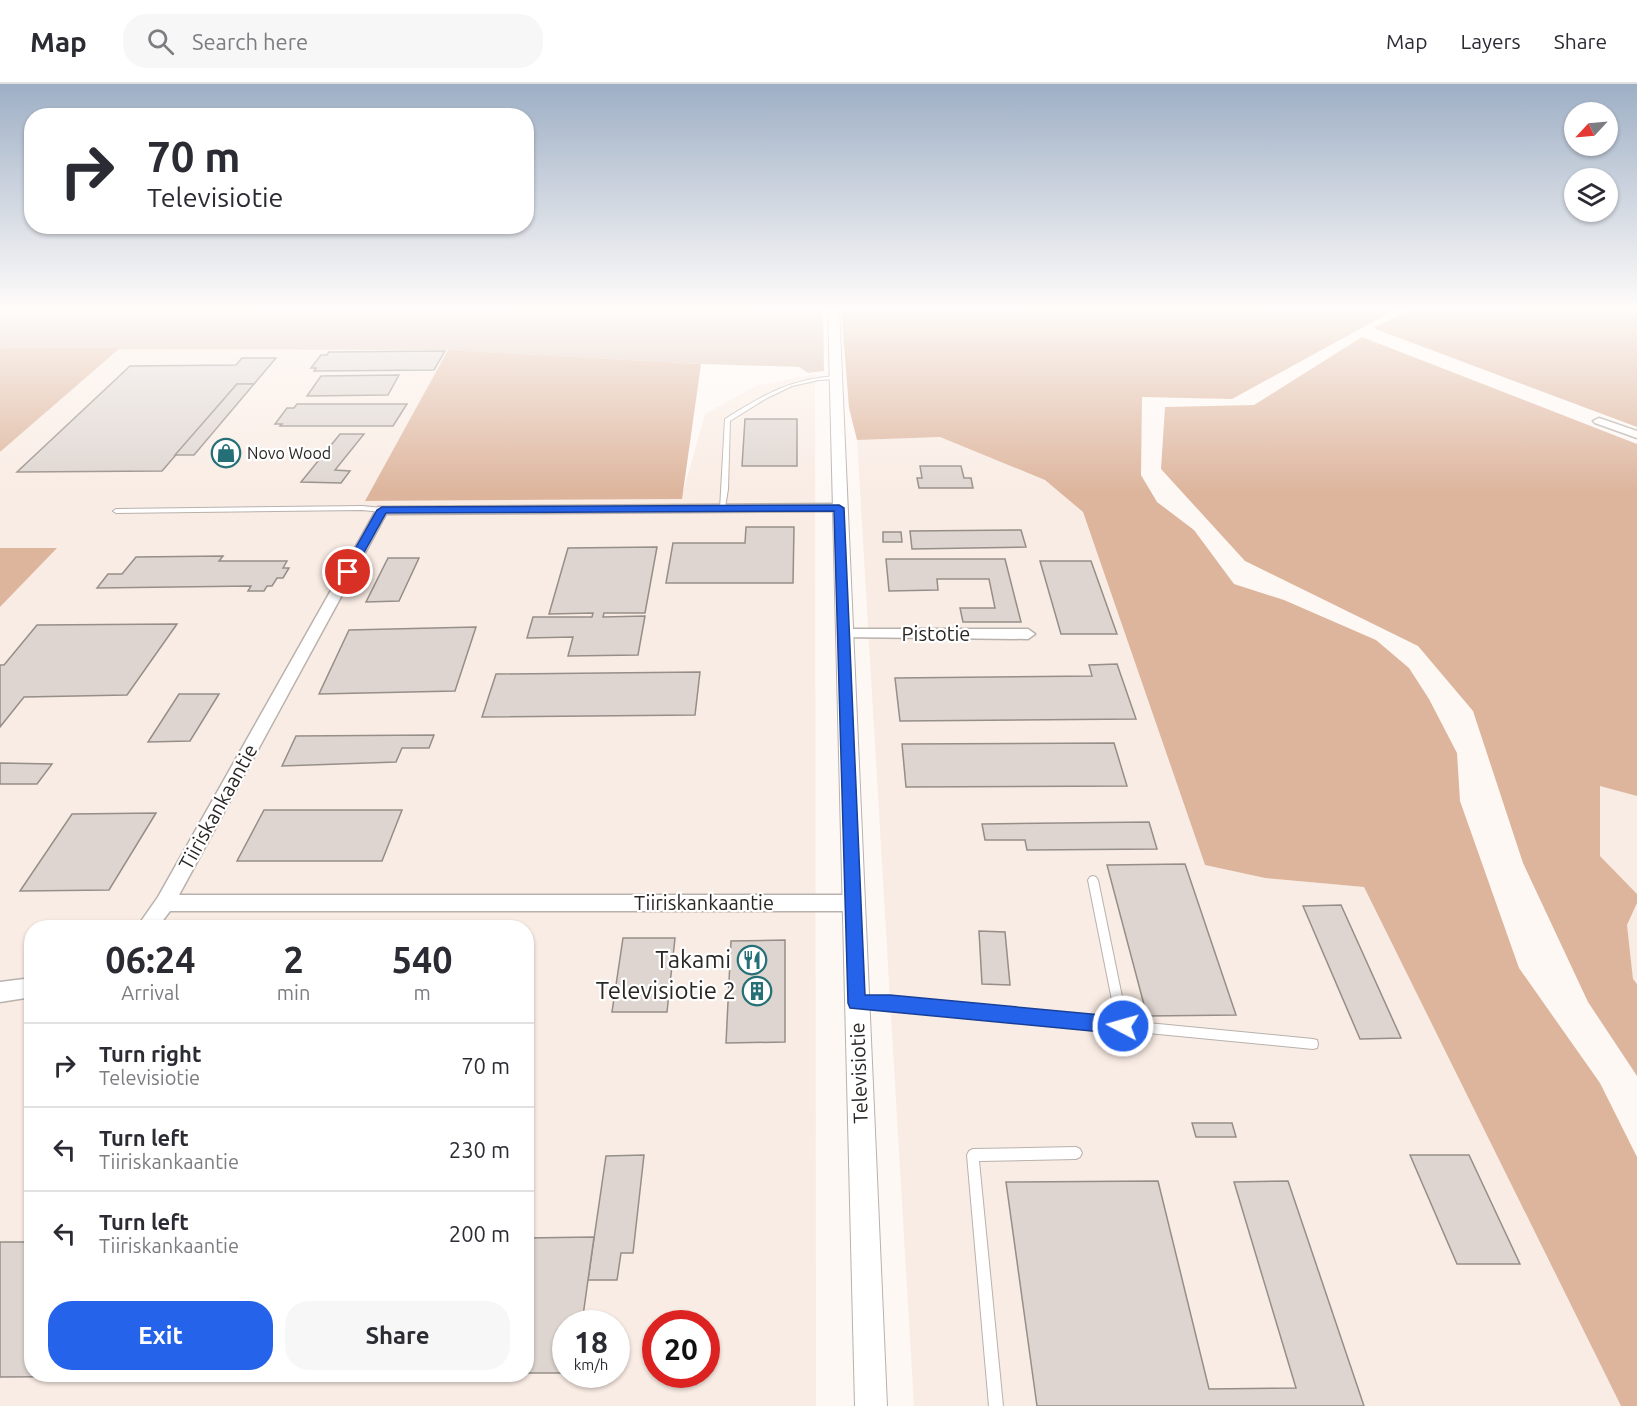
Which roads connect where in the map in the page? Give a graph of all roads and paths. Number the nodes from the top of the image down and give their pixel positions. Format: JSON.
{"nodes":[{"id":1,"x":836,"y":369,"type":"edge"},
{"id":2,"x":836,"y":378,"type":"junction"},
{"id":3,"x":1599,"y":421,"type":"dead end"},
{"id":4,"x":1637,"y":435,"type":"edge"},
{"id":5,"x":722,"y":508,"type":"junction"},
{"id":6,"x":839,"y":508,"type":"junction"},
{"id":7,"x":382,"y":510,"type":"junction"},
{"id":8,"x":116,"y":511,"type":"dead end"},
{"id":9,"x":844,"y":634,"type":"junction"},
{"id":10,"x":1028,"y":634,"type":"dead end"},
{"id":11,"x":1093,"y":880,"type":"dead end"},
{"id":12,"x":165,"y":903,"type":"junction"},
{"id":13,"x":853,"y":903,"type":"junction"},
{"id":14,"x":152,"y":920,"type":"edge"},
{"id":15,"x":24,"y":988,"type":"edge"},
{"id":16,"x":0,"y":992,"type":"edge"},
{"id":17,"x":856,"y":1003,"type":"junction"},
{"id":18,"x":1123,"y":1026,"type":"junction"},
{"id":19,"x":1313,"y":1044,"type":"dead end"},
{"id":20,"x":1076,"y":1153,"type":"dead end"},
{"id":21,"x":871,"y":1406,"type":"edge"},
{"id":22,"x":996,"y":1406,"type":"edge"}],
"edges":[{"from":1,"to":2,"type":"street","name":"Televisiotie"},
{"from":2,"to":5,"type":"lane"},
{"from":2,"to":6,"type":"street","name":"Televisiotie"},
{"from":3,"to":4,"type":"street"},
{"from":5,"to":6,"type":"street"},
{"from":5,"to":7,"type":"street"},
{"from":6,"to":9,"type":"street","name":"Televisiotie"},
{"from":7,"to":8,"type":"lane"},
{"from":7,"to":12,"type":"street","name":"Tiiriskankaantie"},
{"from":9,"to":10,"type":"street","name":"Pistotie"},
{"from":9,"to":13,"type":"street","name":"Televisiotie"},
{"from":11,"to":18,"type":"lane"},
{"from":12,"to":13,"type":"street","name":"Tiiriskankaantie"},
{"from":12,"to":14,"type":"street"},
{"from":13,"to":17,"type":"street","name":"Televisiotie"},
{"from":15,"to":16,"type":"street"},
{"from":17,"to":18,"type":"lane"},
{"from":17,"to":21,"type":"street","name":"Televisiotie"},
{"from":18,"to":19,"type":"lane"},
{"from":20,"to":22,"type":"lane"}]}
